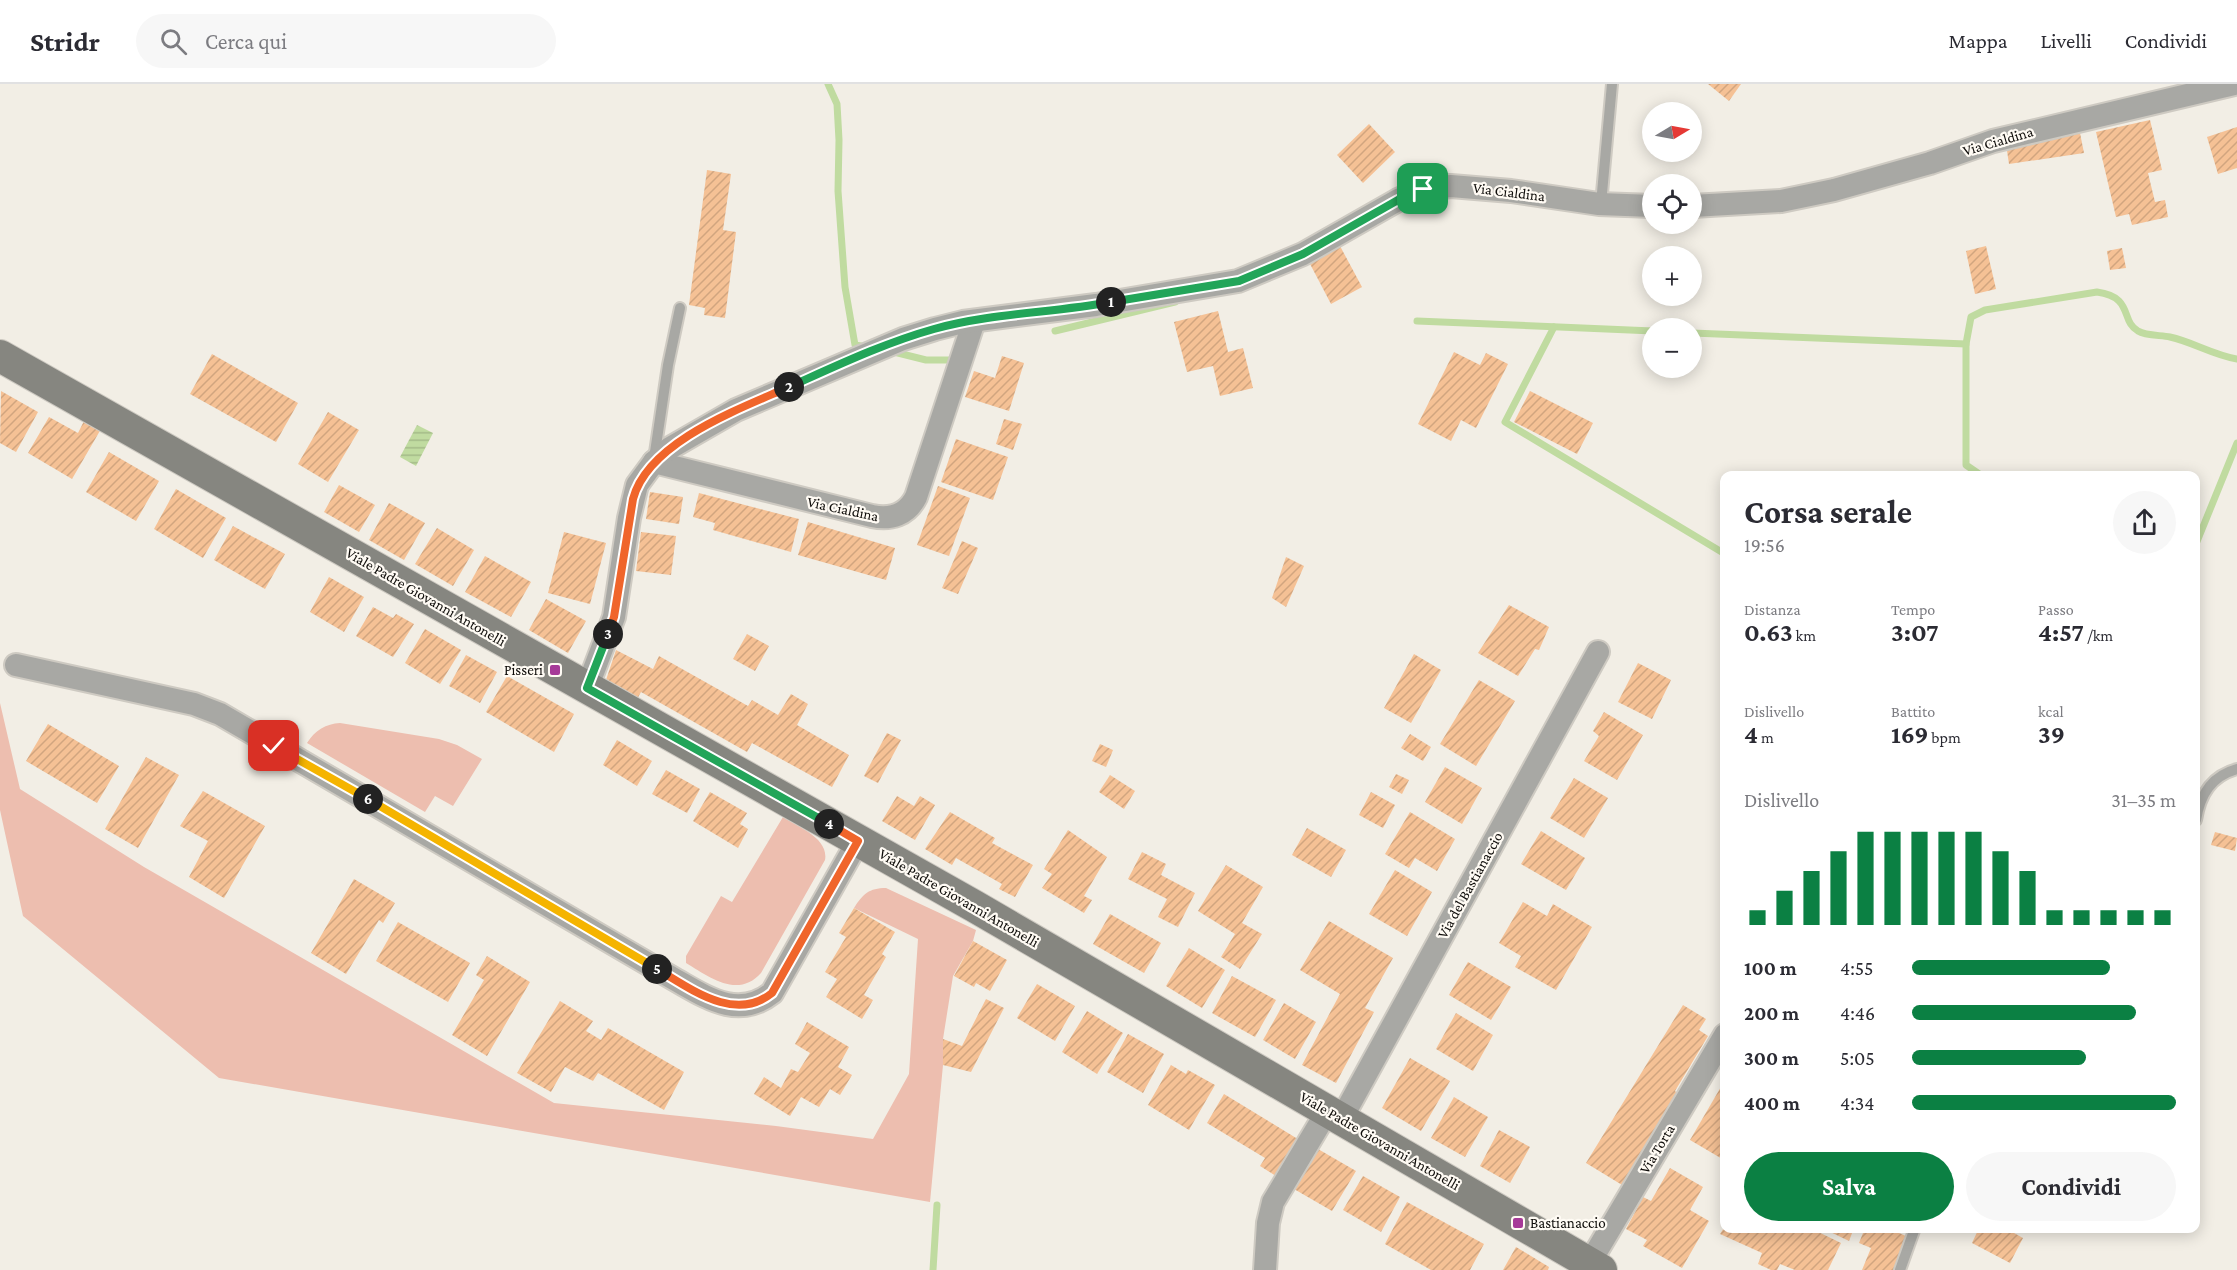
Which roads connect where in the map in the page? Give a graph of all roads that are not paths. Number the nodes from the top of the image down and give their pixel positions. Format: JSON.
{"nodes":[{"id":1,"x":1612,"y":84,"type":"edge"},
{"id":2,"x":2234,"y":84,"type":"edge"},
{"id":3,"x":1601,"y":204,"type":"junction"},
{"id":4,"x":1702,"y":205,"type":"edge"},
{"id":5,"x":1642,"y":206,"type":"edge"},
{"id":6,"x":680,"y":308,"type":"dead end"},
{"id":7,"x":974,"y":321,"type":"junction"},
{"id":8,"x":0,"y":356,"type":"edge"},
{"id":9,"x":654,"y":462,"type":"junction"},
{"id":10,"x":1598,"y":652,"type":"dead end"},
{"id":11,"x":16,"y":665,"type":"dead end"},
{"id":12,"x":587,"y":688,"type":"junction"},
{"id":13,"x":2237,"y":769,"type":"edge"},
{"id":14,"x":2200,"y":804,"type":"edge"},
{"id":15,"x":858,"y":841,"type":"junction"},
{"id":16,"x":1720,"y":1043,"type":"edge"},
{"id":17,"x":1335,"y":1114,"type":"junction"},
{"id":18,"x":1914,"y":1233,"type":"edge"},
{"id":19,"x":1583,"y":1265,"type":"edge"},
{"id":20,"x":1265,"y":1270,"type":"edge"},
{"id":21,"x":1900,"y":1270,"type":"edge"}],
"edges":[{"from":1,"to":3,"type":"lane"},
{"from":2,"to":4,"type":"street","name":"Via Cialdina"},
{"from":3,"to":5,"type":"street","name":"Via Cialdina"},
{"from":3,"to":7,"type":"street","name":"Via Cialdina"},
{"from":6,"to":9,"type":"lane","name":"Via Cialdina"},
{"from":7,"to":9,"type":"street","name":"Via Cialdina"},
{"from":7,"to":9,"type":"street","name":"Via Cialdina"},
{"from":8,"to":12,"type":"main road","name":"Viale Padre Giovanni Antonelli"},
{"from":9,"to":12,"type":"street","name":"Via Cialdina"},
{"from":10,"to":17,"type":"street","name":"Via del Bastianaccio"},
{"from":11,"to":15,"type":"street"},
{"from":12,"to":15,"type":"main road","name":"Viale Padre Giovanni Antonelli"},
{"from":13,"to":14,"type":"lane"},
{"from":15,"to":17,"type":"main road","name":"Viale Padre Giovanni Antonelli"},
{"from":16,"to":19,"type":"street","name":"Via Torta"},
{"from":17,"to":19,"type":"main road","name":"Viale Padre Giovanni Antonelli"},
{"from":17,"to":20,"type":"street","name":"Via del Bastianaccio"},
{"from":18,"to":21,"type":"lane"}]}
